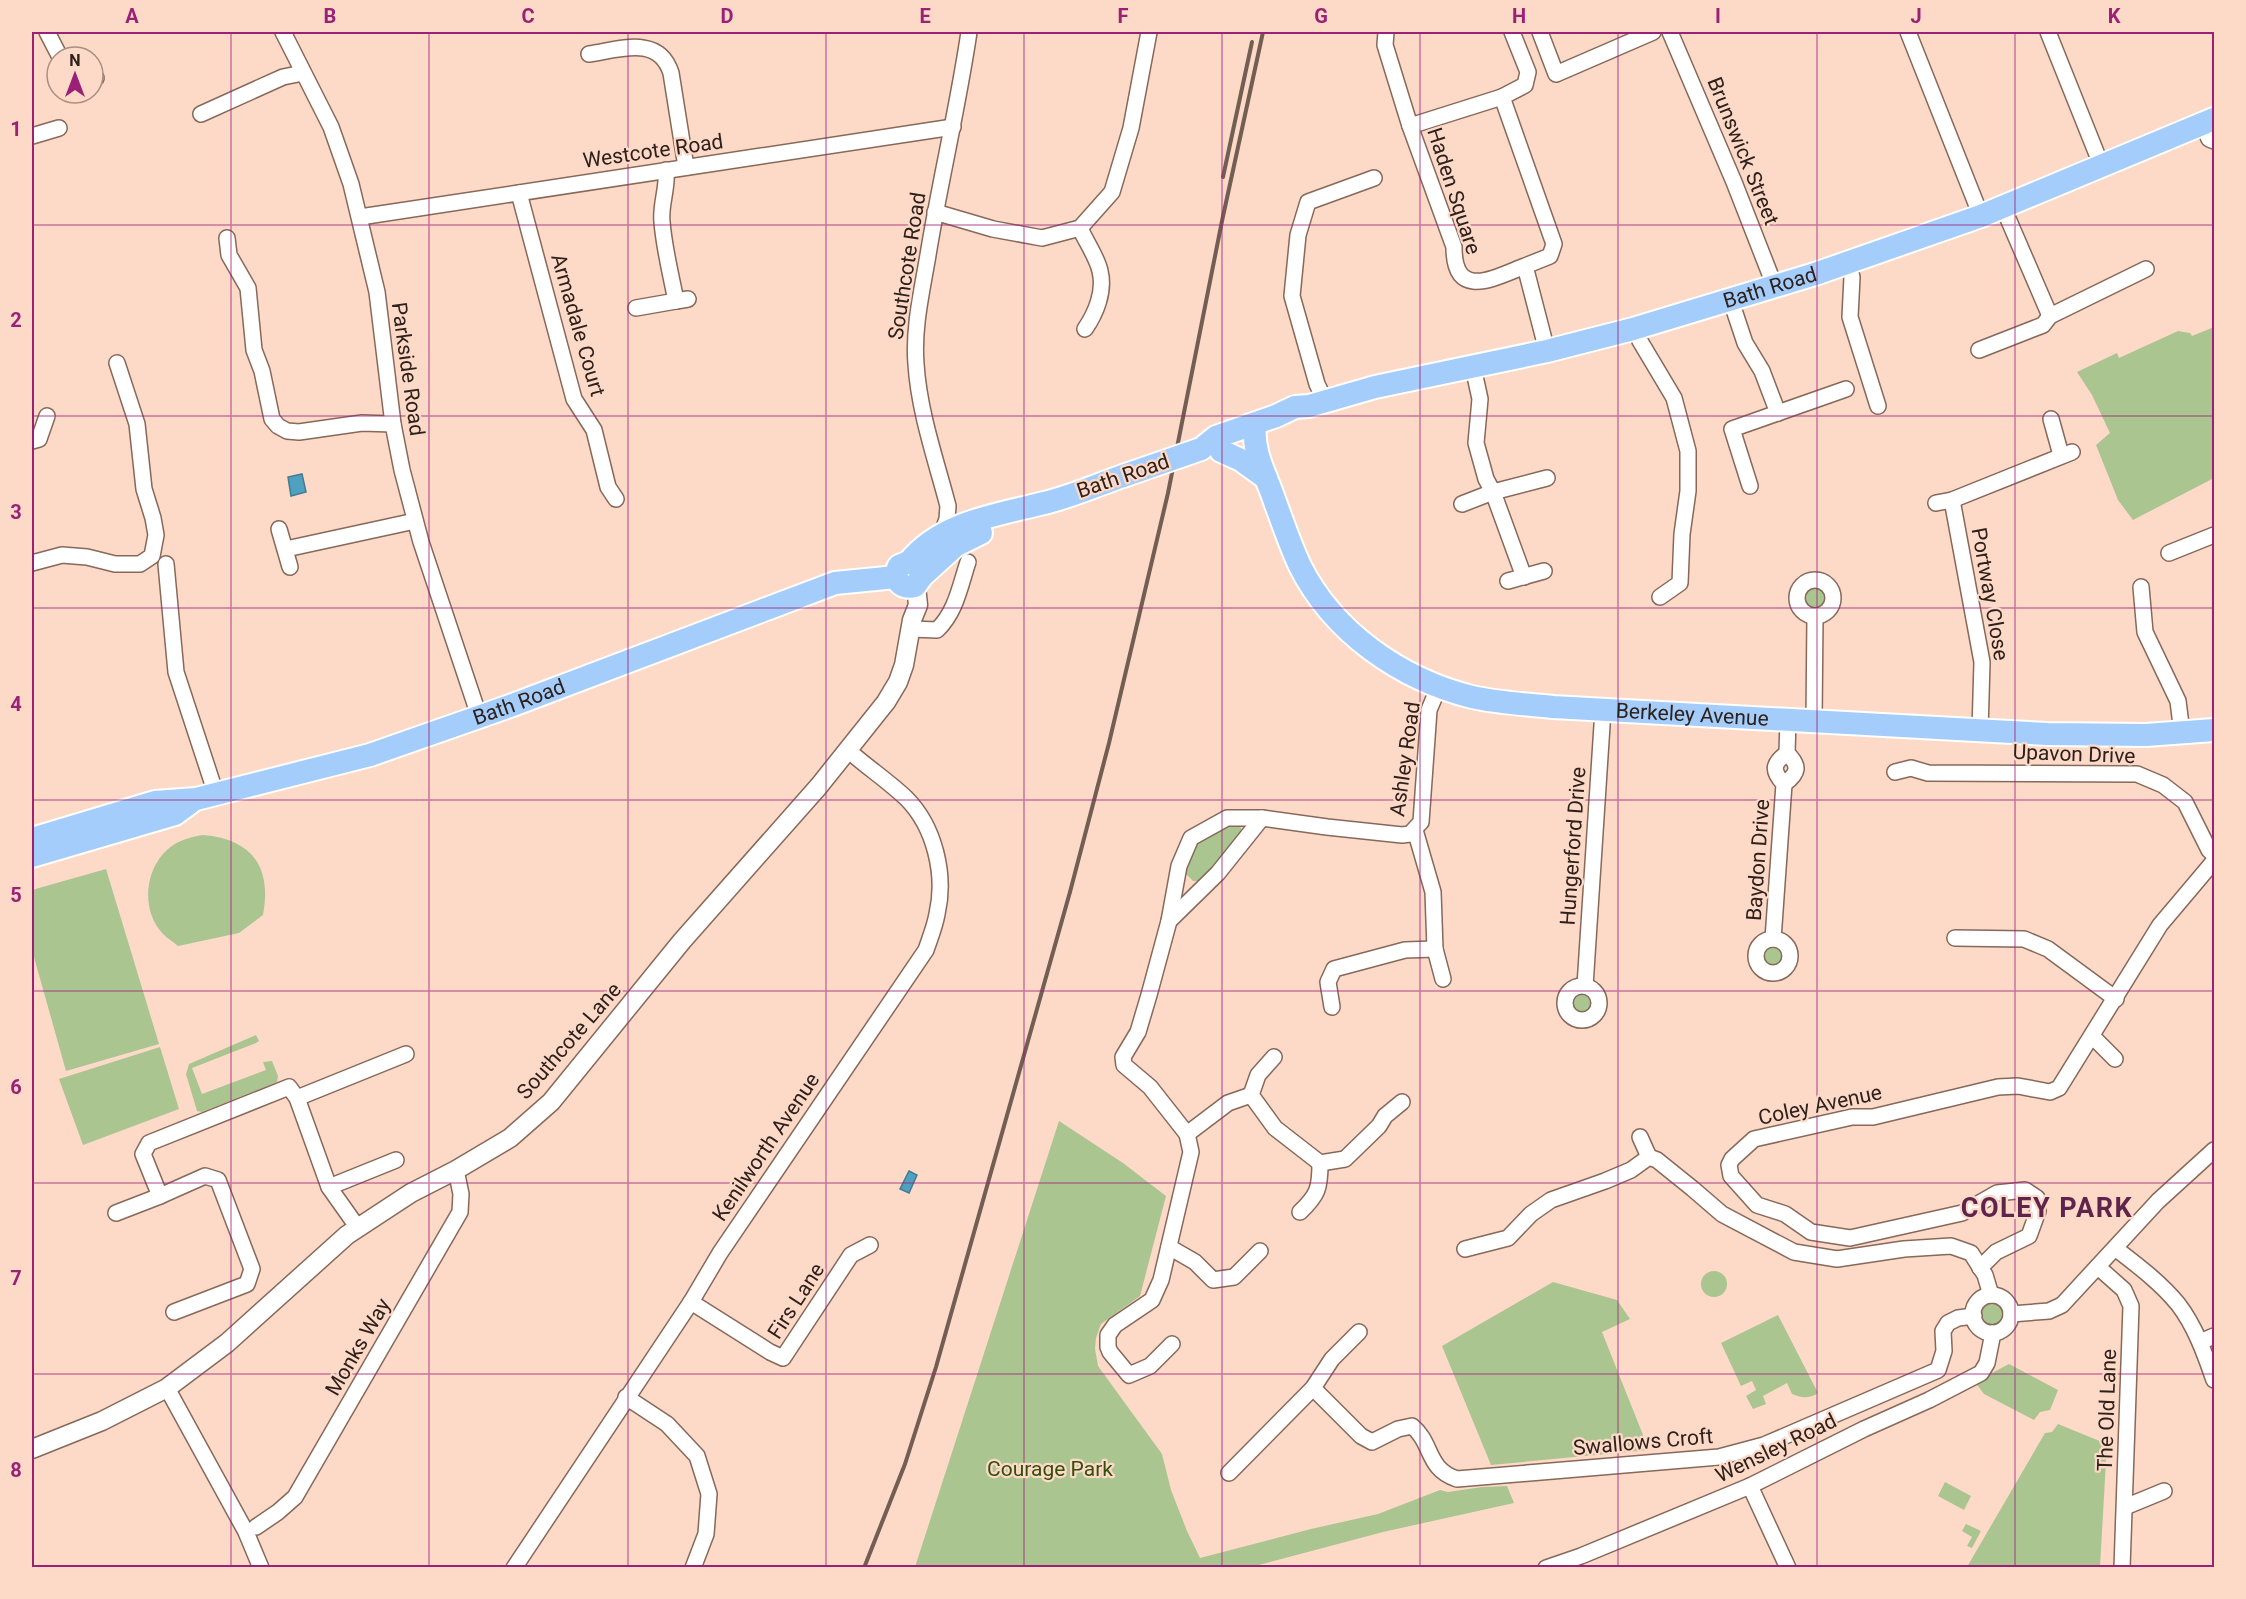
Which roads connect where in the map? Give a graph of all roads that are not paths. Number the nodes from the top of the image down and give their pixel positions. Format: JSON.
{"nodes":[{"id":1,"x":283,"y":32,"type":"edge"},
{"id":2,"x":969,"y":32,"type":"edge"},
{"id":3,"x":1149,"y":32,"type":"edge"},
{"id":4,"x":1386,"y":32,"type":"edge"},
{"id":5,"x":1512,"y":32,"type":"edge"},
{"id":6,"x":1540,"y":32,"type":"edge"},
{"id":7,"x":1653,"y":32,"type":"edge"},
{"id":8,"x":1670,"y":32,"type":"edge"},
{"id":9,"x":1908,"y":32,"type":"edge"},
{"id":10,"x":2048,"y":32,"type":"edge"},
{"id":11,"x":596,"y":49,"type":"dead end"},
{"id":12,"x":303,"y":73,"type":"junction"},
{"id":13,"x":1502,"y":97,"type":"junction"},
{"id":14,"x":206,"y":106,"type":"dead end"},
{"id":15,"x":1410,"y":126,"type":"junction"},
{"id":16,"x":953,"y":127,"type":"junction"},
{"id":17,"x":59,"y":128,"type":"dead end"},
{"id":18,"x":2211,"y":128,"type":"edge"},
{"id":19,"x":32,"y":136,"type":"edge"},
{"id":20,"x":686,"y":167,"type":"junction"},
{"id":21,"x":2102,"y":167,"type":"junction"},
{"id":22,"x":666,"y":170,"type":"junction"},
{"id":23,"x":1374,"y":178,"type":"dead end"},
{"id":24,"x":519,"y":193,"type":"junction"},
{"id":25,"x":2003,"y":207,"type":"junction"},
{"id":26,"x":936,"y":212,"type":"junction"},
{"id":27,"x":1981,"y":216,"type":"junction"},
{"id":28,"x":360,"y":217,"type":"junction"},
{"id":29,"x":1080,"y":228,"type":"junction"},
{"id":30,"x":227,"y":238,"type":"dead end"},
{"id":31,"x":1848,"y":263,"type":"junction"},
{"id":32,"x":1525,"y":266,"type":"junction"},
{"id":33,"x":2146,"y":269,"type":"dead end"},
{"id":34,"x":1775,"y":287,"type":"junction"},
{"id":35,"x":1731,"y":301,"type":"junction"},
{"id":36,"x":636,"y":308,"type":"dead end"},
{"id":37,"x":2050,"y":316,"type":"junction"},
{"id":38,"x":1085,"y":328,"type":"dead end"},
{"id":39,"x":1636,"y":328,"type":"junction"},
{"id":40,"x":1978,"y":350,"type":"dead end"},
{"id":41,"x":1547,"y":351,"type":"junction"},
{"id":42,"x":117,"y":363,"type":"dead end"},
{"id":43,"x":1473,"y":367,"type":"junction"},
{"id":44,"x":1846,"y":388,"type":"dead end"},
{"id":45,"x":1317,"y":403,"type":"junction"},
{"id":46,"x":1878,"y":406,"type":"dead end"},
{"id":47,"x":1778,"y":413,"type":"junction"},
{"id":48,"x":47,"y":416,"type":"dead end"},
{"id":49,"x":2051,"y":419,"type":"dead end"},
{"id":50,"x":393,"y":424,"type":"junction"},
{"id":51,"x":1257,"y":434,"type":"junction"},
{"id":52,"x":32,"y":441,"type":"edge"},
{"id":53,"x":1213,"y":446,"type":"junction"},
{"id":54,"x":1547,"y":478,"type":"dead end"},
{"id":55,"x":1269,"y":486,"type":"junction"},
{"id":56,"x":1750,"y":486,"type":"dead end"},
{"id":57,"x":1493,"y":492,"type":"junction"},
{"id":58,"x":616,"y":499,"type":"dead end"},
{"id":59,"x":1952,"y":500,"type":"junction"},
{"id":60,"x":1045,"y":503,"type":"junction"},
{"id":61,"x":1936,"y":503,"type":"dead end"},
{"id":62,"x":1461,"y":505,"type":"dead end"},
{"id":63,"x":948,"y":506,"type":"junction"},
{"id":64,"x":415,"y":521,"type":"junction"},
{"id":65,"x":972,"y":522,"type":"junction"},
{"id":66,"x":279,"y":529,"type":"dead end"},
{"id":67,"x":2214,"y":535,"type":"edge"},
{"id":68,"x":941,"y":536,"type":"junction"},
{"id":69,"x":286,"y":549,"type":"junction"},
{"id":70,"x":2169,"y":553,"type":"dead end"},
{"id":71,"x":968,"y":562,"type":"dead end"},
{"id":72,"x":32,"y":563,"type":"edge"},
{"id":73,"x":166,"y":564,"type":"dead end"},
{"id":74,"x":290,"y":567,"type":"dead end"},
{"id":75,"x":1544,"y":571,"type":"dead end"},
{"id":76,"x":908,"y":575,"type":"junction"},
{"id":77,"x":1524,"y":576,"type":"junction"},
{"id":78,"x":1508,"y":581,"type":"dead end"},
{"id":79,"x":2141,"y":587,"type":"dead end"},
{"id":80,"x":1660,"y":597,"type":"dead end"},
{"id":81,"x":1815,"y":616,"type":"dead end"},
{"id":82,"x":911,"y":624,"type":"junction"},
{"id":83,"x":1439,"y":686,"type":"junction"},
{"id":84,"x":1603,"y":710,"type":"junction"},
{"id":85,"x":477,"y":718,"type":"junction"},
{"id":86,"x":1788,"y":720,"type":"junction"},
{"id":87,"x":1814,"y":722,"type":"junction"},
{"id":88,"x":2214,"y":730,"type":"edge"},
{"id":89,"x":1980,"y":731,"type":"junction"},
{"id":90,"x":2182,"y":734,"type":"junction"},
{"id":91,"x":849,"y":751,"type":"junction"},
{"id":92,"x":1894,"y":772,"type":"dead end"},
{"id":93,"x":206,"y":797,"type":"junction"},
{"id":94,"x":1262,"y":818,"type":"junction"},
{"id":95,"x":1415,"y":830,"type":"junction"},
{"id":96,"x":32,"y":839,"type":"edge"},
{"id":97,"x":32,"y":855,"type":"edge"},
{"id":98,"x":2214,"y":855,"type":"edge"},
{"id":99,"x":2214,"y":861,"type":"edge"},
{"id":100,"x":1179,"y":866,"type":"junction"},
{"id":101,"x":1202,"y":888,"type":"junction"},
{"id":102,"x":1168,"y":921,"type":"junction"},
{"id":103,"x":1955,"y":938,"type":"dead end"},
{"id":104,"x":1773,"y":939,"type":"dead end"},
{"id":105,"x":1435,"y":949,"type":"junction"},
{"id":106,"x":1443,"y":979,"type":"dead end"},
{"id":107,"x":1585,"y":986,"type":"dead end"},
{"id":108,"x":2116,"y":999,"type":"junction"},
{"id":109,"x":1332,"y":1007,"type":"dead end"},
{"id":110,"x":2092,"y":1036,"type":"junction"},
{"id":111,"x":406,"y":1054,"type":"dead end"},
{"id":112,"x":1274,"y":1057,"type":"dead end"},
{"id":113,"x":2115,"y":1059,"type":"dead end"},
{"id":114,"x":293,"y":1093,"type":"junction"},
{"id":115,"x":1251,"y":1095,"type":"junction"},
{"id":116,"x":1402,"y":1102,"type":"dead end"},
{"id":117,"x":1187,"y":1134,"type":"junction"},
{"id":118,"x":1640,"y":1137,"type":"dead end"},
{"id":119,"x":2214,"y":1150,"type":"edge"},
{"id":120,"x":1649,"y":1157,"type":"junction"},
{"id":121,"x":396,"y":1160,"type":"dead end"},
{"id":122,"x":1320,"y":1163,"type":"junction"},
{"id":123,"x":456,"y":1170,"type":"junction"},
{"id":124,"x":329,"y":1187,"type":"junction"},
{"id":125,"x":160,"y":1196,"type":"junction"},
{"id":126,"x":1300,"y":1212,"type":"dead end"},
{"id":127,"x":116,"y":1213,"type":"dead end"},
{"id":128,"x":358,"y":1228,"type":"junction"},
{"id":129,"x":870,"y":1245,"type":"dead end"},
{"id":130,"x":1169,"y":1247,"type":"junction"},
{"id":131,"x":2115,"y":1248,"type":"junction"},
{"id":132,"x":1465,"y":1249,"type":"dead end"},
{"id":133,"x":1260,"y":1251,"type":"dead end"},
{"id":134,"x":2098,"y":1267,"type":"junction"},
{"id":135,"x":1980,"y":1268,"type":"junction"},
{"id":136,"x":1991,"y":1295,"type":"junction"},
{"id":137,"x":691,"y":1302,"type":"junction"},
{"id":138,"x":174,"y":1312,"type":"dead end"},
{"id":139,"x":2011,"y":1314,"type":"junction"},
{"id":140,"x":1974,"y":1316,"type":"junction"},
{"id":141,"x":1359,"y":1332,"type":"dead end"},
{"id":142,"x":1993,"y":1333,"type":"junction"},
{"id":143,"x":2207,"y":1339,"type":"edge"},
{"id":144,"x":1172,"y":1344,"type":"dead end"},
{"id":145,"x":2214,"y":1380,"type":"edge"},
{"id":146,"x":167,"y":1388,"type":"junction"},
{"id":147,"x":1313,"y":1388,"type":"junction"},
{"id":148,"x":626,"y":1396,"type":"junction"},
{"id":149,"x":32,"y":1449,"type":"edge"},
{"id":150,"x":1229,"y":1473,"type":"dead end"},
{"id":151,"x":1750,"y":1486,"type":"junction"},
{"id":152,"x":2164,"y":1491,"type":"dead end"},
{"id":153,"x":2125,"y":1507,"type":"junction"},
{"id":154,"x":256,"y":1527,"type":"dead end"},
{"id":155,"x":261,"y":1568,"type":"edge"},
{"id":156,"x":514,"y":1568,"type":"edge"},
{"id":157,"x":693,"y":1568,"type":"edge"},
{"id":158,"x":1546,"y":1568,"type":"edge"},
{"id":159,"x":1788,"y":1568,"type":"edge"},
{"id":160,"x":2122,"y":1568,"type":"edge"}],
"edges":[{"from":1,"to":12,"type":"street","name":"Parkside Road"},
{"from":2,"to":16,"type":"street","name":"Southcote Road"},
{"from":3,"to":29,"type":"street"},
{"from":4,"to":15,"type":"street"},
{"from":5,"to":13,"type":"street"},
{"from":6,"to":7,"type":"street"},
{"from":8,"to":34,"type":"street","name":"Brunswick Street"},
{"from":9,"to":27,"type":"street"},
{"from":10,"to":21,"type":"street"},
{"from":11,"to":20,"type":"street"},
{"from":12,"to":14,"type":"street"},
{"from":12,"to":28,"type":"street","name":"Parkside Road"},
{"from":13,"to":15,"type":"street","name":"Haden Square"},
{"from":13,"to":32,"type":"street","name":"Haden Square"},
{"from":15,"to":32,"type":"street","name":"Haden Square"},
{"from":16,"to":20,"type":"street","name":"Westcote Road"},
{"from":16,"to":26,"type":"street","name":"Southcote Road"},
{"from":17,"to":19,"type":"street"},
{"from":18,"to":21,"type":"main road","name":"Bath Road"},
{"from":20,"to":22,"type":"street","name":"Westcote Road"},
{"from":21,"to":25,"type":"main road","name":"Bath Road"},
{"from":22,"to":24,"type":"street","name":"Westcote Road"},
{"from":22,"to":36,"type":"street"},
{"from":23,"to":45,"type":"street"},
{"from":24,"to":28,"type":"street","name":"Westcote Road"},
{"from":24,"to":58,"type":"street","name":"Armadale Court"},
{"from":25,"to":27,"type":"main road","name":"Bath Road"},
{"from":25,"to":37,"type":"street"},
{"from":26,"to":29,"type":"street"},
{"from":26,"to":63,"type":"street","name":"Southcote Road"},
{"from":27,"to":31,"type":"main road","name":"Bath Road"},
{"from":28,"to":50,"type":"street","name":"Parkside Road"},
{"from":29,"to":38,"type":"street"},
{"from":30,"to":50,"type":"street"},
{"from":31,"to":34,"type":"main road","name":"Bath Road"},
{"from":31,"to":46,"type":"street"},
{"from":32,"to":41,"type":"street"},
{"from":33,"to":37,"type":"street"},
{"from":34,"to":35,"type":"main road","name":"Bath Road"},
{"from":35,"to":39,"type":"main road","name":"Bath Road"},
{"from":35,"to":47,"type":"street"},
{"from":37,"to":40,"type":"street"},
{"from":39,"to":41,"type":"main road","name":"Bath Road"},
{"from":39,"to":80,"type":"street"},
{"from":41,"to":43,"type":"main road","name":"Bath Road"},
{"from":42,"to":72,"type":"street"},
{"from":43,"to":45,"type":"main road","name":"Bath Road"},
{"from":43,"to":57,"type":"street"},
{"from":44,"to":47,"type":"street"},
{"from":45,"to":51,"type":"main road","name":"Bath Road"},
{"from":47,"to":56,"type":"street"},
{"from":48,"to":52,"type":"street"},
{"from":49,"to":59,"type":"street"},
{"from":50,"to":64,"type":"street","name":"Parkside Road"},
{"from":51,"to":53,"type":"main road","name":"Bath Road"},
{"from":51,"to":55,"type":"main road","name":"Berkeley Avenue"},
{"from":53,"to":55,"type":"main road"},
{"from":53,"to":60,"type":"main road","name":"Bath Road","bridge":true},
{"from":54,"to":57,"type":"street"},
{"from":55,"to":83,"type":"main road","name":"Berkeley Avenue"},
{"from":57,"to":62,"type":"street"},
{"from":57,"to":77,"type":"street"},
{"from":59,"to":61,"type":"street"},
{"from":59,"to":89,"type":"street","name":"Portway Close"},
{"from":60,"to":65,"type":"main road","name":"Bath Road"},
{"from":60,"to":76,"type":"main road","name":"Bath Road"},
{"from":63,"to":65,"type":"street"},
{"from":63,"to":68,"type":"street","name":"Southcote Road"},
{"from":64,"to":69,"type":"street"},
{"from":64,"to":85,"type":"street","name":"Parkside Road"},
{"from":65,"to":68,"type":"main road","name":"Bath Road"},
{"from":66,"to":69,"type":"street"},
{"from":67,"to":70,"type":"street"},
{"from":68,"to":76,"type":"main road","name":"Bath Road"},
{"from":69,"to":74,"type":"street"},
{"from":71,"to":82,"type":"street"},
{"from":73,"to":93,"type":"street"},
{"from":75,"to":77,"type":"street"},
{"from":76,"to":82,"type":"street","name":"Southcote Lane"},
{"from":76,"to":85,"type":"main road","name":"Bath Road"},
{"from":77,"to":78,"type":"street"},
{"from":79,"to":90,"type":"street"},
{"from":81,"to":87,"type":"street"},
{"from":82,"to":91,"type":"street","name":"Southcote Lane"},
{"from":83,"to":84,"type":"main road","name":"Berkeley Avenue"},
{"from":83,"to":95,"type":"street","name":"Ashley Road"},
{"from":84,"to":86,"type":"main road","name":"Berkeley Avenue"},
{"from":84,"to":107,"type":"street","name":"Hungerford Drive"},
{"from":85,"to":93,"type":"main road","name":"Bath Road"},
{"from":86,"to":87,"type":"main road","name":"Berkeley Avenue"},
{"from":86,"to":104,"type":"street","name":"Baydon Drive"},
{"from":87,"to":89,"type":"main road","name":"Berkeley Avenue"},
{"from":88,"to":90,"type":"main road","name":"Berkeley Avenue"},
{"from":89,"to":90,"type":"main road","name":"Berkeley Avenue"},
{"from":91,"to":123,"type":"street","name":"Southcote Lane"},
{"from":91,"to":137,"type":"street","name":"Kenilworth Avenue"},
{"from":92,"to":98,"type":"street","name":"Upavon Drive"},
{"from":93,"to":96,"type":"main road","name":"Bath Road"},
{"from":93,"to":97,"type":"main road","name":"Bath Road"},
{"from":94,"to":95,"type":"street"},
{"from":94,"to":100,"type":"street"},
{"from":94,"to":101,"type":"street"},
{"from":95,"to":105,"type":"street","name":"Ashley Road"},
{"from":99,"to":108,"type":"street","name":"Coley Avenue"},
{"from":100,"to":101,"type":"street"},
{"from":100,"to":102,"type":"street"},
{"from":101,"to":102,"type":"street"},
{"from":102,"to":117,"type":"street"},
{"from":103,"to":108,"type":"street"},
{"from":105,"to":106,"type":"street","name":"Ashley Road"},
{"from":105,"to":109,"type":"street"},
{"from":108,"to":110,"type":"street","name":"Coley Avenue"},
{"from":110,"to":113,"type":"street"},
{"from":110,"to":135,"type":"street","name":"Coley Avenue"},
{"from":111,"to":114,"type":"street"},
{"from":112,"to":115,"type":"street"},
{"from":114,"to":124,"type":"street"},
{"from":114,"to":125,"type":"street"},
{"from":115,"to":117,"type":"street"},
{"from":115,"to":122,"type":"street"},
{"from":116,"to":122,"type":"street"},
{"from":117,"to":130,"type":"street"},
{"from":118,"to":120,"type":"street"},
{"from":119,"to":131,"type":"street"},
{"from":120,"to":132,"type":"street"},
{"from":120,"to":135,"type":"street"},
{"from":121,"to":124,"type":"street"},
{"from":122,"to":126,"type":"street"},
{"from":123,"to":128,"type":"street","name":"Southcote Lane"},
{"from":123,"to":154,"type":"street","name":"Monks Way"},
{"from":124,"to":128,"type":"street"},
{"from":125,"to":127,"type":"street"},
{"from":125,"to":138,"type":"street"},
{"from":128,"to":146,"type":"street","name":"Southcote Lane"},
{"from":129,"to":137,"type":"street","name":"Firs Lane"},
{"from":130,"to":133,"type":"street"},
{"from":130,"to":144,"type":"street"},
{"from":131,"to":134,"type":"street"},
{"from":131,"to":143,"type":"street"},
{"from":134,"to":139,"type":"street"},
{"from":134,"to":153,"type":"street","name":"The Old Lane"},
{"from":135,"to":136,"type":"street"},
{"from":136,"to":139,"type":"street"},
{"from":136,"to":140,"type":"street"},
{"from":137,"to":148,"type":"street","name":"Kenilworth Avenue"},
{"from":139,"to":142,"type":"street"},
{"from":140,"to":142,"type":"street"},
{"from":140,"to":147,"type":"street","name":"Swallows Croft"},
{"from":141,"to":147,"type":"street"},
{"from":142,"to":151,"type":"street","name":"Wensley Road"},
{"from":143,"to":145,"type":"street"},
{"from":146,"to":149,"type":"street","name":"Southcote Lane"},
{"from":146,"to":155,"type":"street"},
{"from":147,"to":150,"type":"street"},
{"from":148,"to":156,"type":"street","name":"Kenilworth Avenue"},
{"from":148,"to":157,"type":"street"},
{"from":151,"to":158,"type":"street","name":"Wensley Road"},
{"from":151,"to":159,"type":"street"},
{"from":152,"to":153,"type":"street"},
{"from":153,"to":160,"type":"street","name":"The Old Lane"}]}
